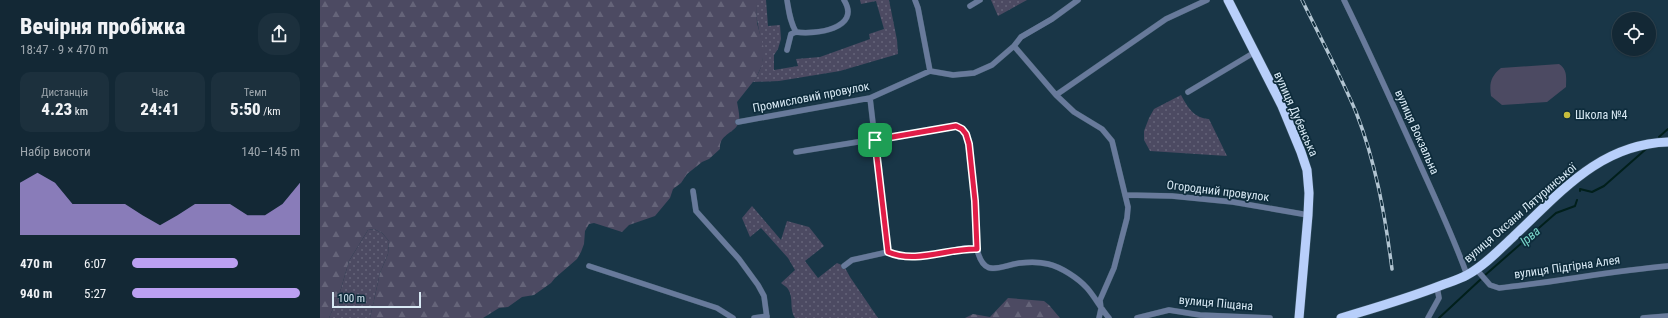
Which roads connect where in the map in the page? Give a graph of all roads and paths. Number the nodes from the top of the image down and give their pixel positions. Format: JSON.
{"nodes":[{"id":1,"x":788,"y":0,"type":"edge"},
{"id":2,"x":844,"y":0,"type":"edge"},
{"id":3,"x":915,"y":0,"type":"edge"},
{"id":4,"x":980,"y":0,"type":"edge"},
{"id":5,"x":1078,"y":0,"type":"edge"},
{"id":6,"x":1208,"y":0,"type":"edge"},
{"id":7,"x":1228,"y":0,"type":"edge"},
{"id":8,"x":1344,"y":0,"type":"edge"},
{"id":9,"x":1196,"y":2,"type":"edge"},
{"id":10,"x":970,"y":6,"type":"dead end"},
{"id":11,"x":796,"y":32,"type":"junction"},
{"id":12,"x":1014,"y":46,"type":"junction"},
{"id":13,"x":787,"y":50,"type":"dead end"},
{"id":14,"x":1255,"y":52,"type":"junction"},
{"id":15,"x":930,"y":71,"type":"junction"},
{"id":16,"x":1188,"y":92,"type":"dead end"},
{"id":17,"x":1056,"y":95,"type":"junction"},
{"id":18,"x":870,"y":98,"type":"junction"},
{"id":19,"x":738,"y":122,"type":"dead end"},
{"id":20,"x":875,"y":140,"type":"junction"},
{"id":21,"x":1668,"y":142,"type":"edge"},
{"id":22,"x":796,"y":152,"type":"dead end"},
{"id":23,"x":693,"y":191,"type":"dead end"},
{"id":24,"x":1125,"y":195,"type":"junction"},
{"id":25,"x":1308,"y":215,"type":"junction"},
{"id":26,"x":977,"y":249,"type":"junction"},
{"id":27,"x":888,"y":252,"type":"junction"},
{"id":28,"x":589,"y":266,"type":"dead end"},
{"id":29,"x":844,"y":266,"type":"dead end"},
{"id":30,"x":1668,"y":266,"type":"edge"},
{"id":31,"x":1476,"y":269,"type":"junction"},
{"id":32,"x":1467,"y":275,"type":"junction"},
{"id":33,"x":1437,"y":287,"type":"junction"},
{"id":34,"x":1101,"y":309,"type":"junction"},
{"id":35,"x":1668,"y":316,"type":"edge"},
{"id":36,"x":767,"y":317,"type":"edge"},
{"id":37,"x":733,"y":318,"type":"edge"},
{"id":38,"x":754,"y":318,"type":"edge"},
{"id":39,"x":1099,"y":318,"type":"edge"},
{"id":40,"x":1109,"y":318,"type":"edge"},
{"id":41,"x":1137,"y":318,"type":"edge"},
{"id":42,"x":1270,"y":318,"type":"edge"},
{"id":43,"x":1299,"y":318,"type":"edge"},
{"id":44,"x":1341,"y":318,"type":"edge"},
{"id":45,"x":1428,"y":318,"type":"edge"},
{"id":46,"x":1643,"y":318,"type":"edge"}],
"edges":[{"from":1,"to":11,"type":"street"},
{"from":2,"to":11,"type":"street"},
{"from":3,"to":15,"type":"street"},
{"from":4,"to":10,"type":"street"},
{"from":5,"to":12,"type":"street"},
{"from":6,"to":9,"type":"street"},
{"from":7,"to":14,"type":"highway","name":"вулиця Дубенська"},
{"from":8,"to":32,"type":"street","name":"вулиця Вокзальна"},
{"from":9,"to":17,"type":"street"},
{"from":11,"to":13,"type":"street"},
{"from":12,"to":15,"type":"street"},
{"from":12,"to":17,"type":"street"},
{"from":14,"to":16,"type":"street"},
{"from":14,"to":25,"type":"highway","name":"вулиця Дубенська"},
{"from":15,"to":18,"type":"street","name":"Промисловий провулок"},
{"from":17,"to":24,"type":"street"},
{"from":18,"to":19,"type":"street","name":"Промисловий провулок"},
{"from":18,"to":20,"type":"street"},
{"from":20,"to":22,"type":"street"},
{"from":20,"to":26,"type":"street"},
{"from":20,"to":27,"type":"street"},
{"from":21,"to":31,"type":"highway","name":"вулиця Оксани Лятуринської"},
{"from":23,"to":36,"type":"street"},
{"from":24,"to":25,"type":"street","name":"Огородний провулок"},
{"from":24,"to":34,"type":"street"},
{"from":25,"to":43,"type":"highway","name":"вулиця Дубенська"},
{"from":26,"to":27,"type":"street"},
{"from":26,"to":34,"type":"street"},
{"from":27,"to":29,"type":"street"},
{"from":28,"to":37,"type":"street"},
{"from":30,"to":31,"type":"street","name":"вулиця Підгірна Алея"},
{"from":31,"to":32,"type":"highway","name":"вулиця Оксани Лятуринської"},
{"from":32,"to":33,"type":"highway","name":"вулиця Оксани Лятуринської"},
{"from":33,"to":44,"type":"highway","name":"вулиця Оксани Лятуринської"},
{"from":33,"to":45,"type":"street"},
{"from":34,"to":39,"type":"street"},
{"from":34,"to":40,"type":"street"},
{"from":35,"to":46,"type":"street"},
{"from":36,"to":38,"type":"street"},
{"from":41,"to":42,"type":"street","name":"вулиця Піщана"}]}
